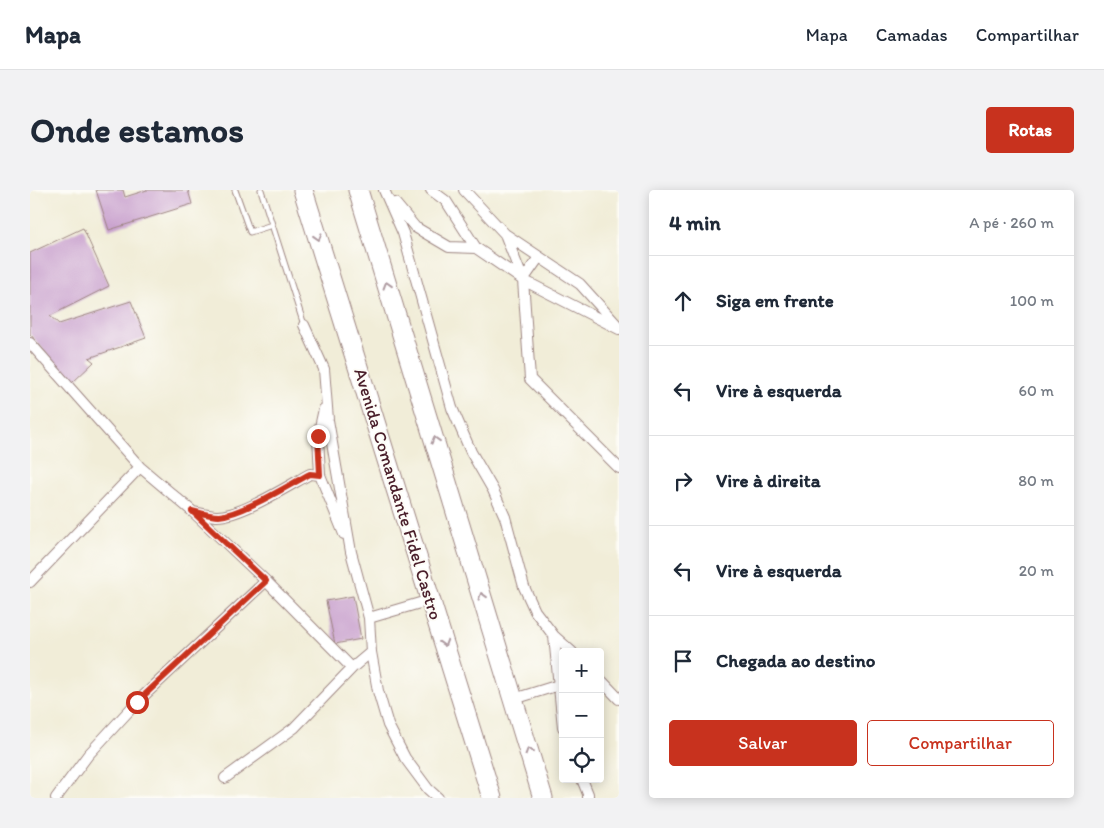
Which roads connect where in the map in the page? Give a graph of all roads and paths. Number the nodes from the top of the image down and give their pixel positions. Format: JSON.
{"nodes":[{"id":1,"x":236,"y":190,"type":"edge"},
{"id":2,"x":261,"y":190,"type":"edge"},
{"id":3,"x":303,"y":190,"type":"edge"},
{"id":4,"x":358,"y":190,"type":"edge"},
{"id":5,"x":431,"y":190,"type":"edge"},
{"id":6,"x":443,"y":190,"type":"edge"},
{"id":7,"x":464,"y":190,"type":"edge"},
{"id":8,"x":387,"y":192,"type":"edge"},
{"id":9,"x":446,"y":201,"type":"junction"},
{"id":10,"x":272,"y":225,"type":"junction"},
{"id":11,"x":505,"y":234,"type":"junction"},
{"id":12,"x":476,"y":248,"type":"junction"},
{"id":13,"x":539,"y":257,"type":"junction"},
{"id":14,"x":523,"y":280,"type":"junction"},
{"id":15,"x":304,"y":325,"type":"joint"},
{"id":16,"x":619,"y":328,"type":"edge"},
{"id":17,"x":30,"y":343,"type":"edge"},
{"id":18,"x":326,"y":396,"type":"junction"},
{"id":19,"x":140,"y":467,"type":"junction"},
{"id":20,"x":619,"y":468,"type":"edge"},
{"id":21,"x":320,"y":475,"type":"junction"},
{"id":22,"x":192,"y":511,"type":"junction"},
{"id":23,"x":351,"y":552,"type":"junction"},
{"id":24,"x":266,"y":581,"type":"junction"},
{"id":25,"x":30,"y":582,"type":"edge"},
{"id":26,"x":430,"y":600,"type":"junction"},
{"id":27,"x":369,"y":618,"type":"junction"},
{"id":28,"x":554,"y":636,"type":"junction"},
{"id":29,"x":568,"y":648,"type":"edge"},
{"id":30,"x":371,"y":652,"type":"junction"},
{"id":31,"x":352,"y":668,"type":"junction"},
{"id":32,"x":559,"y":676,"type":"edge"},
{"id":33,"x":604,"y":683,"type":"edge"},
{"id":34,"x":559,"y":684,"type":"edge"},
{"id":35,"x":514,"y":699,"type":"junction"},
{"id":36,"x":619,"y":699,"type":"edge"},
{"id":37,"x":225,"y":778,"type":"dead end"},
{"id":38,"x":584,"y":783,"type":"edge"},
{"id":39,"x":56,"y":798,"type":"edge"},
{"id":40,"x":438,"y":798,"type":"edge"},
{"id":41,"x":492,"y":798,"type":"edge"},
{"id":42,"x":543,"y":798,"type":"edge"},
{"id":43,"x":588,"y":798,"type":"edge"}],
"edges":[{"from":1,"to":10,"type":"lane"},
{"from":2,"to":10,"type":"lane"},
{"from":3,"to":26,"type":"highway","name":"Avenida Comandante Fidel Castro","one_way":true},
{"from":35,"to":4,"type":"highway","one_way":true},
{"from":5,"to":9,"type":"street"},
{"from":6,"to":9,"type":"street"},
{"from":7,"to":11,"type":"street"},
{"from":8,"to":12,"type":"street"},
{"from":8,"to":28,"type":"street"},
{"from":9,"to":12,"type":"street"},
{"from":10,"to":15,"type":"lane"},
{"from":11,"to":13,"type":"street"},
{"from":11,"to":14,"type":"street"},
{"from":12,"to":14,"type":"street"},
{"from":13,"to":14,"type":"street"},
{"from":13,"to":16,"type":"street"},
{"from":14,"to":16,"type":"street"},
{"from":14,"to":20,"type":"street"},
{"from":15,"to":18,"type":"street"},
{"from":17,"to":19,"type":"street"},
{"from":18,"to":21,"type":"street"},
{"from":18,"to":23,"type":"street"},
{"from":19,"to":22,"type":"street"},
{"from":19,"to":25,"type":"street"},
{"from":21,"to":22,"type":"street"},
{"from":21,"to":23,"type":"street"},
{"from":22,"to":24,"type":"street"},
{"from":23,"to":27,"type":"street"},
{"from":24,"to":31,"type":"street"},
{"from":24,"to":39,"type":"street"},
{"from":26,"to":27,"type":"street"},
{"from":26,"to":41,"type":"highway","name":"Avenida Comandante Fidel Castro","one_way":true},
{"from":27,"to":30,"type":"street"},
{"from":28,"to":29,"type":"street"},
{"from":28,"to":32,"type":"street"},
{"from":30,"to":31,"type":"street"},
{"from":30,"to":40,"type":"street"},
{"from":31,"to":37,"type":"street"},
{"from":33,"to":36,"type":"street"},
{"from":34,"to":35,"type":"street"},
{"from":42,"to":35,"type":"highway","one_way":true},
{"from":38,"to":43,"type":"street"}]}
